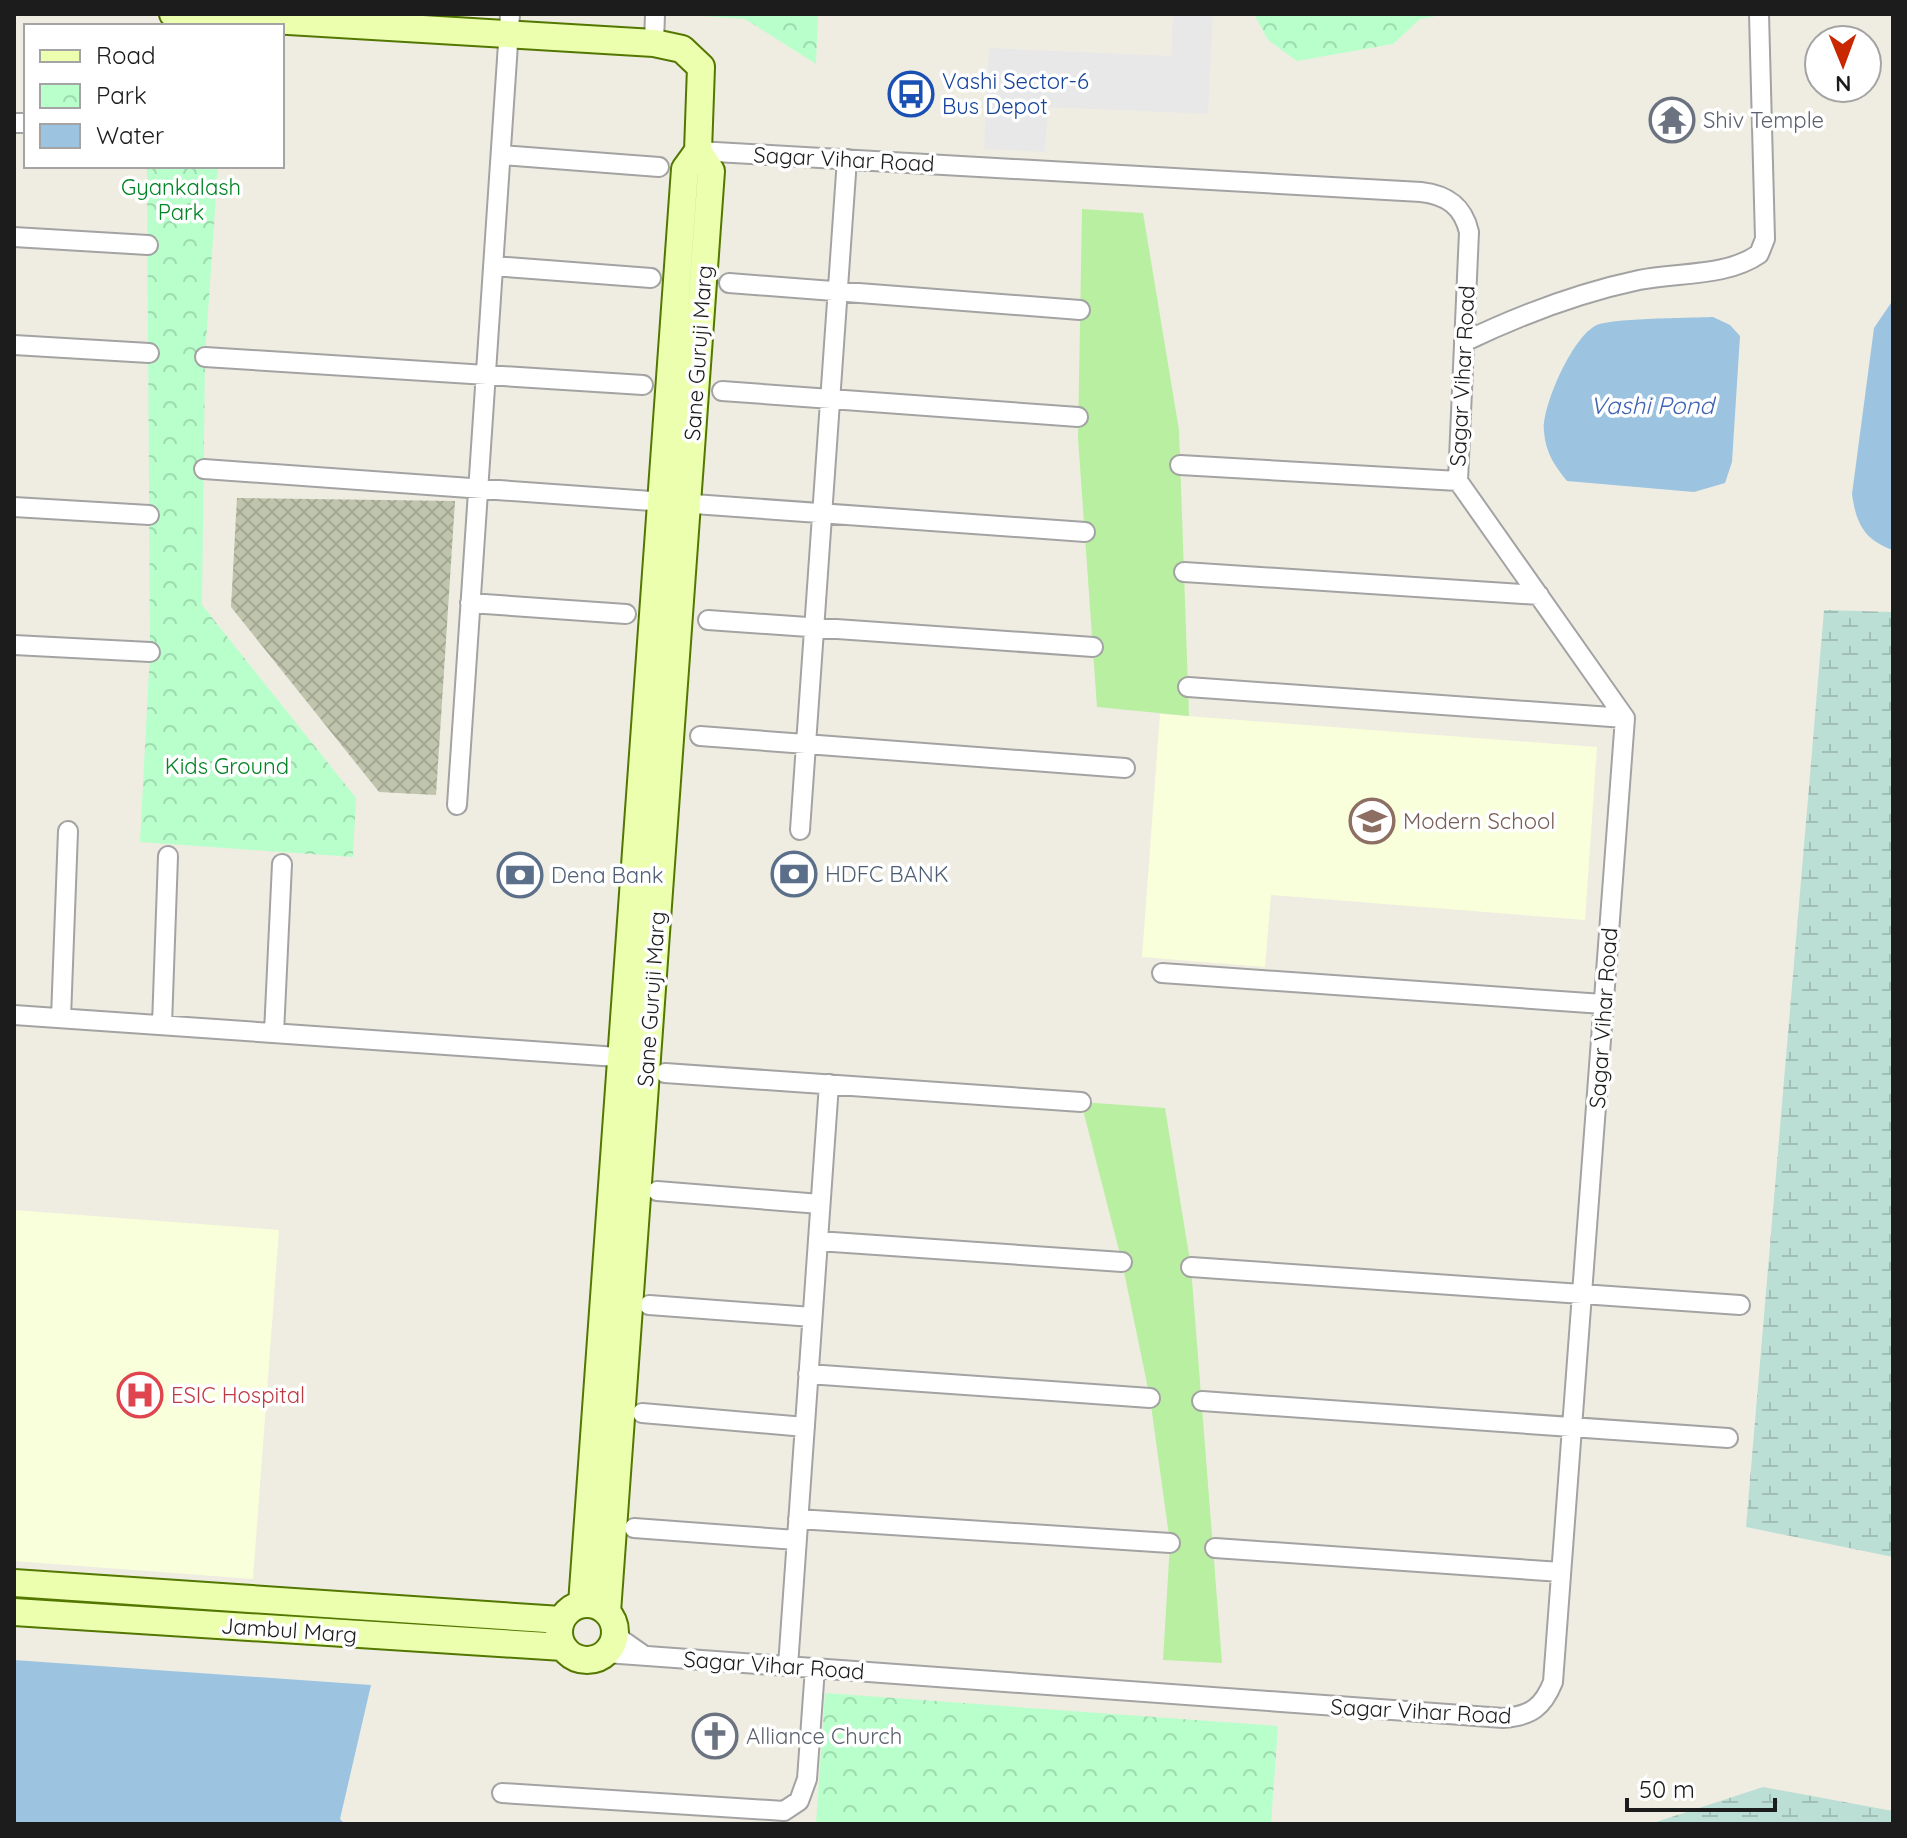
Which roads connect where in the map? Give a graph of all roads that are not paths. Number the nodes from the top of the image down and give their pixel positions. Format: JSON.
{"nodes":[{"id":1,"x":173,"y":14,"type":"edge"},
{"id":2,"x":655,"y":14,"type":"edge"},
{"id":3,"x":1759,"y":14,"type":"edge"},
{"id":4,"x":215,"y":15,"type":"edge"},
{"id":5,"x":362,"y":20,"type":"edge"},
{"id":6,"x":510,"y":24,"type":"edge"},
{"id":7,"x":654,"y":43,"type":"junction"},
{"id":8,"x":698,"y":151,"type":"junction"},
{"id":9,"x":501,"y":155,"type":"junction"},
{"id":10,"x":847,"y":159,"type":"junction"},
{"id":11,"x":659,"y":167,"type":"dead end"},
{"id":12,"x":14,"y":237,"type":"edge"},
{"id":13,"x":148,"y":245,"type":"dead end"},
{"id":14,"x":493,"y":266,"type":"junction"},
{"id":15,"x":651,"y":278,"type":"dead end"},
{"id":16,"x":729,"y":283,"type":"dead end"},
{"id":17,"x":838,"y":292,"type":"junction"},
{"id":18,"x":1080,"y":310,"type":"dead end"},
{"id":19,"x":1464,"y":342,"type":"junction"},
{"id":20,"x":14,"y":345,"type":"edge"},
{"id":21,"x":149,"y":353,"type":"dead end"},
{"id":22,"x":205,"y":357,"type":"dead end"},
{"id":23,"x":486,"y":374,"type":"junction"},
{"id":24,"x":643,"y":385,"type":"dead end"},
{"id":25,"x":722,"y":391,"type":"dead end"},
{"id":26,"x":830,"y":399,"type":"junction"},
{"id":27,"x":1078,"y":417,"type":"dead end"},
{"id":28,"x":1180,"y":465,"type":"dead end"},
{"id":29,"x":204,"y":469,"type":"dead end"},
{"id":30,"x":1458,"y":481,"type":"junction"},
{"id":31,"x":478,"y":487,"type":"junction"},
{"id":32,"x":674,"y":502,"type":"junction"},
{"id":33,"x":14,"y":507,"type":"edge"},
{"id":34,"x":822,"y":512,"type":"junction"},
{"id":35,"x":149,"y":515,"type":"dead end"},
{"id":36,"x":1085,"y":532,"type":"dead end"},
{"id":37,"x":1184,"y":572,"type":"dead end"},
{"id":38,"x":1539,"y":595,"type":"junction"},
{"id":39,"x":470,"y":603,"type":"junction"},
{"id":40,"x":626,"y":614,"type":"dead end"},
{"id":41,"x":708,"y":620,"type":"dead end"},
{"id":42,"x":814,"y":628,"type":"junction"},
{"id":43,"x":14,"y":645,"type":"edge"},
{"id":44,"x":1093,"y":647,"type":"dead end"},
{"id":45,"x":150,"y":652,"type":"dead end"},
{"id":46,"x":1188,"y":687,"type":"dead end"},
{"id":47,"x":1625,"y":718,"type":"junction"},
{"id":48,"x":700,"y":736,"type":"dead end"},
{"id":49,"x":806,"y":744,"type":"junction"},
{"id":50,"x":1125,"y":768,"type":"dead end"},
{"id":51,"x":457,"y":805,"type":"dead end"},
{"id":52,"x":800,"y":830,"type":"dead end"},
{"id":53,"x":68,"y":831,"type":"dead end"},
{"id":54,"x":168,"y":856,"type":"dead end"},
{"id":55,"x":282,"y":864,"type":"dead end"},
{"id":56,"x":1162,"y":973,"type":"dead end"},
{"id":57,"x":1603,"y":1004,"type":"junction"},
{"id":58,"x":14,"y":1015,"type":"edge"},
{"id":59,"x":61,"y":1018,"type":"junction"},
{"id":60,"x":162,"y":1025,"type":"junction"},
{"id":61,"x":274,"y":1033,"type":"junction"},
{"id":62,"x":644,"y":1063,"type":"junction"},
{"id":63,"x":829,"y":1084,"type":"junction"},
{"id":64,"x":1081,"y":1102,"type":"dead end"},
{"id":65,"x":657,"y":1191,"type":"dead end"},
{"id":66,"x":820,"y":1204,"type":"junction"},
{"id":67,"x":818,"y":1241,"type":"junction"},
{"id":68,"x":1122,"y":1262,"type":"dead end"},
{"id":69,"x":1191,"y":1267,"type":"dead end"},
{"id":70,"x":1582,"y":1294,"type":"junction"},
{"id":71,"x":649,"y":1305,"type":"dead end"},
{"id":72,"x":1740,"y":1305,"type":"dead end"},
{"id":73,"x":812,"y":1317,"type":"junction"},
{"id":74,"x":808,"y":1374,"type":"junction"},
{"id":75,"x":1150,"y":1398,"type":"dead end"},
{"id":76,"x":1202,"y":1401,"type":"dead end"},
{"id":77,"x":642,"y":1413,"type":"dead end"},
{"id":78,"x":805,"y":1427,"type":"junction"},
{"id":79,"x":1572,"y":1427,"type":"junction"},
{"id":80,"x":1728,"y":1438,"type":"dead end"},
{"id":81,"x":798,"y":1519,"type":"junction"},
{"id":82,"x":634,"y":1528,"type":"dead end"},
{"id":83,"x":796,"y":1540,"type":"junction"},
{"id":84,"x":1170,"y":1543,"type":"dead end"},
{"id":85,"x":1215,"y":1548,"type":"dead end"},
{"id":86,"x":1561,"y":1572,"type":"junction"},
{"id":87,"x":14,"y":1583,"type":"edge"},
{"id":88,"x":582,"y":1604,"type":"junction"},
{"id":89,"x":14,"y":1612,"type":"edge"},
{"id":90,"x":561,"y":1620,"type":"junction"},
{"id":91,"x":609,"y":1631,"type":"junction"},
{"id":92,"x":563,"y":1647,"type":"junction"},
{"id":93,"x":788,"y":1666,"type":"junction"},
{"id":94,"x":815,"y":1668,"type":"junction"},
{"id":95,"x":502,"y":1793,"type":"dead end"}],
"edges":[{"from":1,"to":4,"type":"street","name":"Sane Guruji Marg"},
{"from":2,"to":7,"type":"street"},
{"from":3,"to":19,"type":"street"},
{"from":4,"to":5,"type":"street","name":"Sane Guruji Marg"},
{"from":5,"to":6,"type":"street","name":"Sane Guruji Marg"},
{"from":6,"to":7,"type":"street","name":"Sane Guruji Marg"},
{"from":6,"to":9,"type":"street"},
{"from":7,"to":8,"type":"street","name":"Sane Guruji Marg"},
{"from":8,"to":10,"type":"street","name":"Sagar Vihar Road"},
{"from":8,"to":32,"type":"street","name":"Sane Guruji Marg"},
{"from":9,"to":11,"type":"street"},
{"from":9,"to":14,"type":"street"},
{"from":10,"to":17,"type":"street"},
{"from":10,"to":19,"type":"street","name":"Sagar Vihar Road"},
{"from":12,"to":13,"type":"street"},
{"from":14,"to":15,"type":"street"},
{"from":14,"to":23,"type":"street"},
{"from":16,"to":17,"type":"street"},
{"from":17,"to":18,"type":"street"},
{"from":17,"to":26,"type":"street"},
{"from":19,"to":30,"type":"street","name":"Sagar Vihar Road"},
{"from":20,"to":21,"type":"street"},
{"from":22,"to":23,"type":"street"},
{"from":23,"to":24,"type":"street"},
{"from":23,"to":31,"type":"street"},
{"from":25,"to":26,"type":"street"},
{"from":26,"to":27,"type":"street"},
{"from":26,"to":34,"type":"street"},
{"from":28,"to":30,"type":"street"},
{"from":29,"to":31,"type":"street"},
{"from":30,"to":38,"type":"street","name":"Sagar Vihar Road"},
{"from":31,"to":32,"type":"street"},
{"from":31,"to":39,"type":"street"},
{"from":32,"to":34,"type":"street"},
{"from":32,"to":62,"type":"street","name":"Sane Guruji Marg"},
{"from":33,"to":35,"type":"street"},
{"from":34,"to":36,"type":"street"},
{"from":34,"to":42,"type":"street"},
{"from":37,"to":38,"type":"street"},
{"from":38,"to":47,"type":"street","name":"Sagar Vihar Road"},
{"from":39,"to":40,"type":"street"},
{"from":39,"to":51,"type":"street"},
{"from":41,"to":42,"type":"street"},
{"from":42,"to":44,"type":"street"},
{"from":42,"to":49,"type":"street"},
{"from":43,"to":45,"type":"street"},
{"from":46,"to":47,"type":"street"},
{"from":47,"to":57,"type":"street","name":"Sagar Vihar Road"},
{"from":48,"to":49,"type":"street"},
{"from":49,"to":50,"type":"street"},
{"from":49,"to":52,"type":"street"},
{"from":53,"to":59,"type":"street"},
{"from":54,"to":60,"type":"street"},
{"from":55,"to":61,"type":"street"},
{"from":56,"to":57,"type":"street"},
{"from":57,"to":70,"type":"street","name":"Sagar Vihar Road"},
{"from":58,"to":59,"type":"street"},
{"from":59,"to":60,"type":"street"},
{"from":60,"to":61,"type":"street"},
{"from":61,"to":62,"type":"street"},
{"from":62,"to":63,"type":"street"},
{"from":62,"to":88,"type":"street","name":"Sane Guruji Marg"},
{"from":62,"to":91,"type":"street","name":"Sane Guruji Marg"},
{"from":63,"to":64,"type":"street"},
{"from":63,"to":66,"type":"street"},
{"from":65,"to":66,"type":"street"},
{"from":66,"to":67,"type":"street"},
{"from":67,"to":68,"type":"street"},
{"from":67,"to":73,"type":"street"},
{"from":69,"to":70,"type":"street"},
{"from":70,"to":72,"type":"street"},
{"from":70,"to":79,"type":"street","name":"Sagar Vihar Road"},
{"from":71,"to":73,"type":"street"},
{"from":73,"to":74,"type":"street"},
{"from":74,"to":75,"type":"street"},
{"from":74,"to":78,"type":"street"},
{"from":76,"to":79,"type":"street"},
{"from":77,"to":78,"type":"street"},
{"from":78,"to":81,"type":"street"},
{"from":79,"to":80,"type":"street"},
{"from":79,"to":86,"type":"street","name":"Sagar Vihar Road"},
{"from":81,"to":83,"type":"street"},
{"from":81,"to":84,"type":"street"},
{"from":82,"to":83,"type":"street"},
{"from":83,"to":93,"type":"street"},
{"from":85,"to":86,"type":"street"},
{"from":86,"to":94,"type":"street","name":"Sagar Vihar Road"},
{"from":87,"to":90,"type":"street","name":"Jambul Marg"},
{"from":88,"to":90,"type":"street"},
{"from":88,"to":91,"type":"street"},
{"from":89,"to":92,"type":"street","name":"Jambul Marg"},
{"from":90,"to":92,"type":"street"},
{"from":91,"to":92,"type":"street"},
{"from":91,"to":93,"type":"street","name":"Sagar Vihar Road"},
{"from":93,"to":94,"type":"street","name":"Sagar Vihar Road"},
{"from":94,"to":95,"type":"street"}]}
